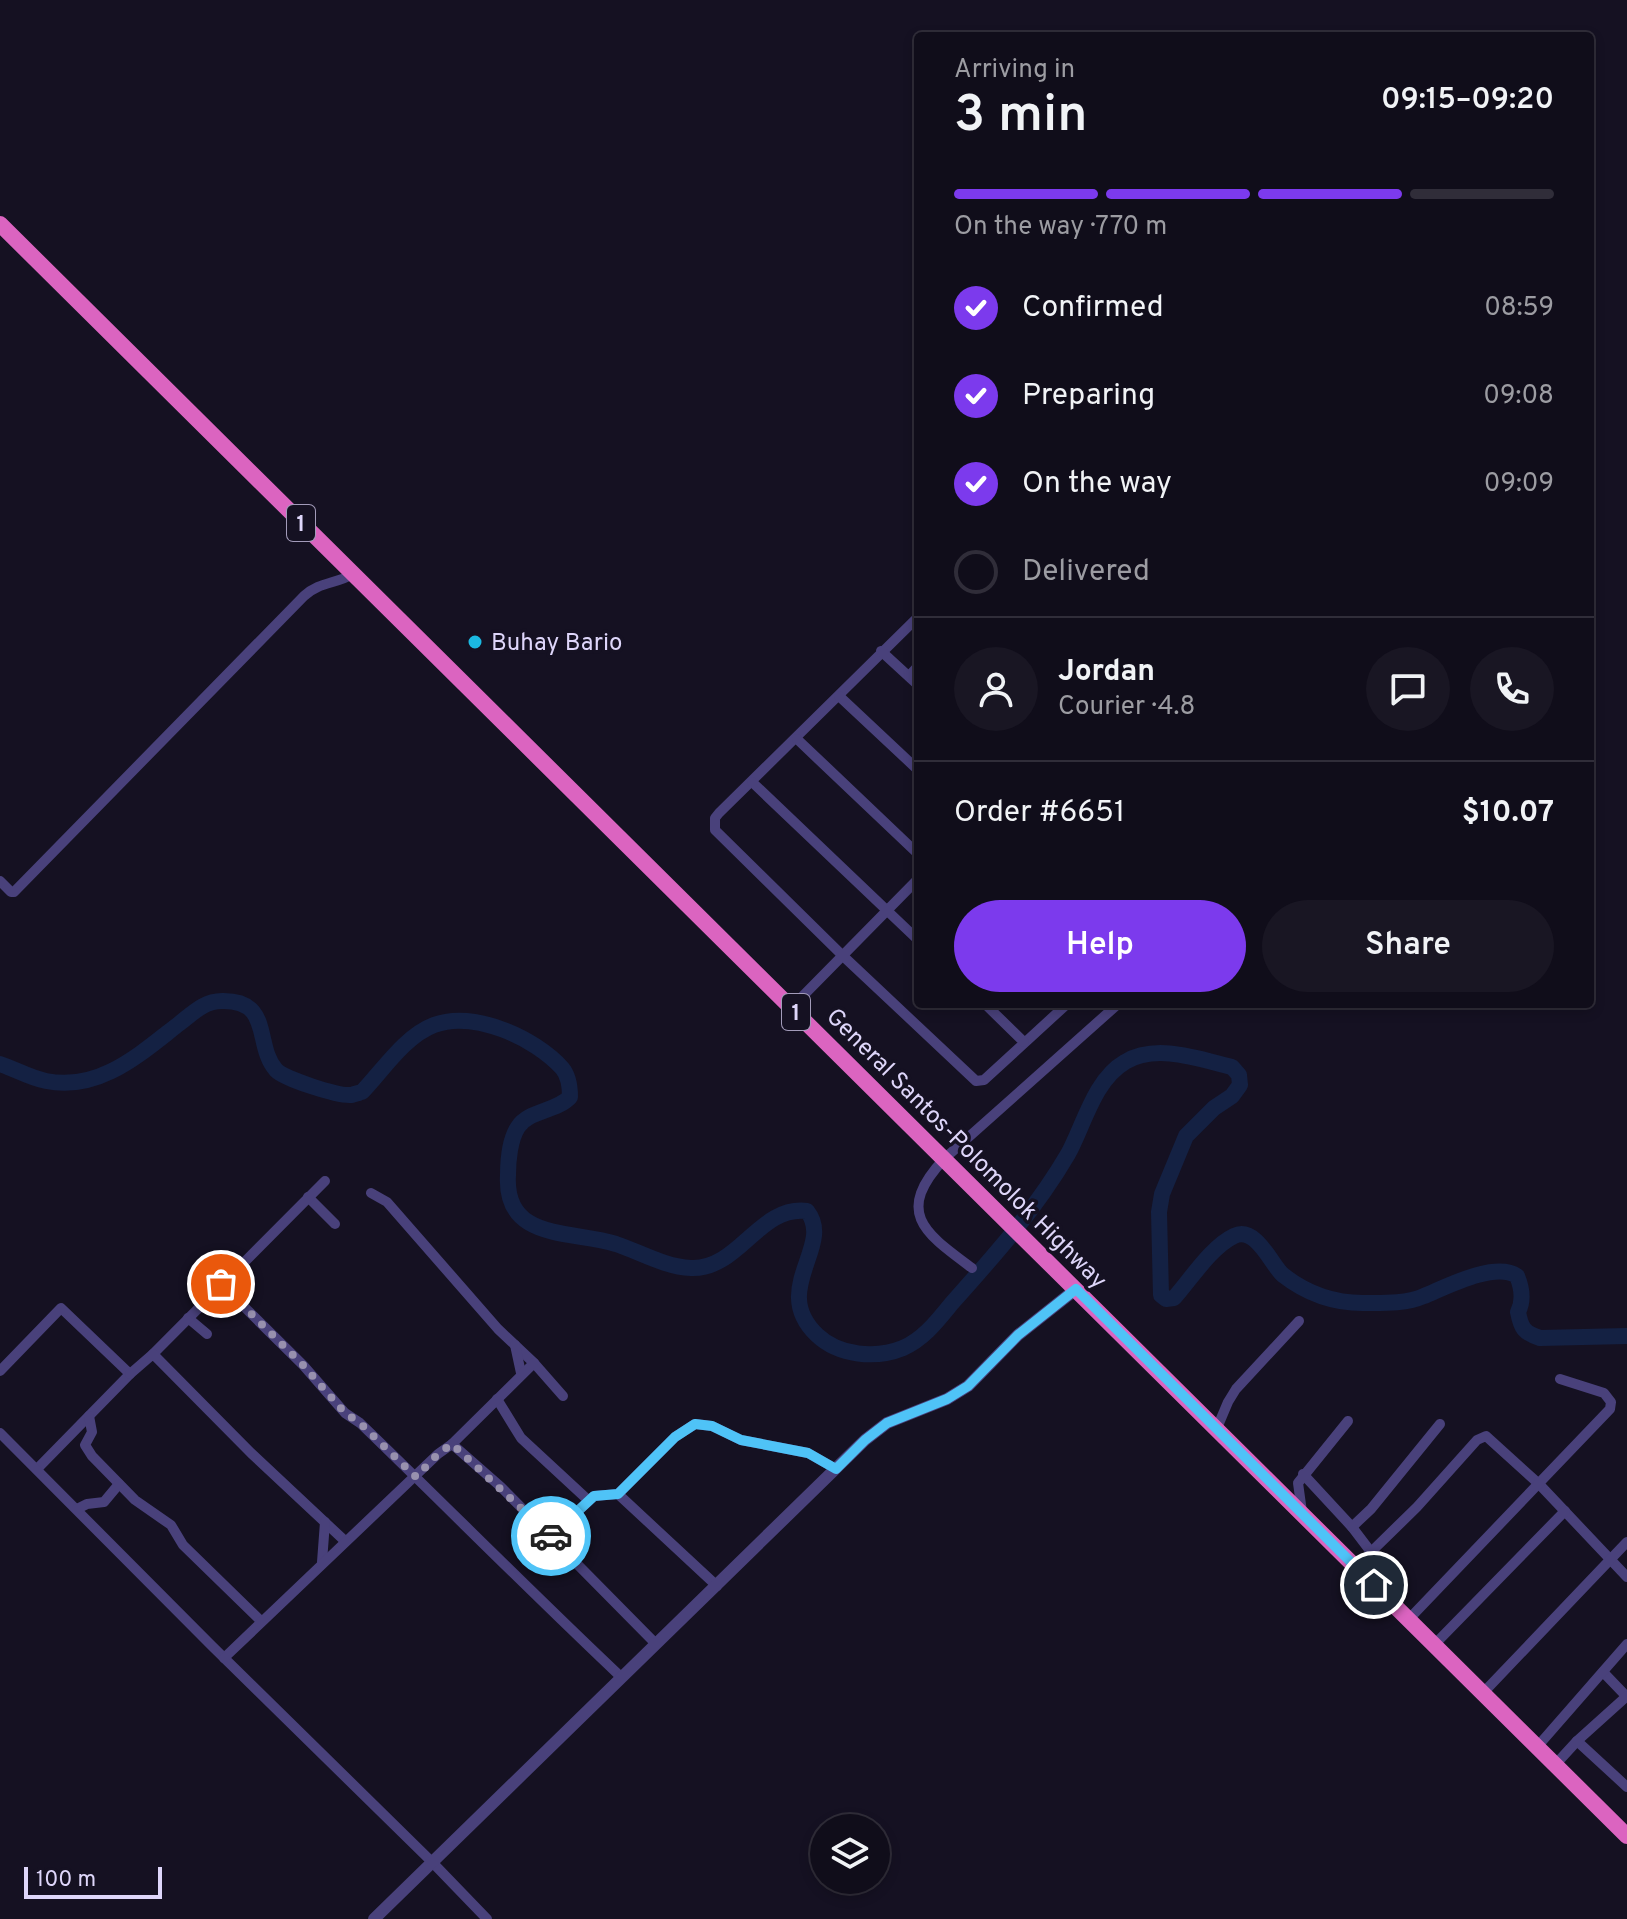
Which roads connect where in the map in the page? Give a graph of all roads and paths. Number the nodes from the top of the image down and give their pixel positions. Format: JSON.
{"nodes":[{"id":1,"x":0,"y":224,"type":"edge"},
{"id":2,"x":353,"y":574,"type":"junction"},
{"id":3,"x":914,"y":621,"type":"edge"},
{"id":4,"x":881,"y":651,"type":"junction"},
{"id":5,"x":914,"y":670,"type":"edge"},
{"id":6,"x":909,"y":676,"type":"junction"},
{"id":7,"x":914,"y":681,"type":"edge"},
{"id":8,"x":839,"y":696,"type":"junction"},
{"id":9,"x":797,"y":739,"type":"junction"},
{"id":10,"x":914,"y":766,"type":"edge"},
{"id":11,"x":752,"y":782,"type":"junction"},
{"id":12,"x":914,"y":850,"type":"edge"},
{"id":13,"x":0,"y":881,"type":"edge"},
{"id":14,"x":914,"y":883,"type":"edge"},
{"id":15,"x":914,"y":890,"type":"edge"},
{"id":16,"x":888,"y":912,"type":"junction"},
{"id":17,"x":914,"y":936,"type":"edge"},
{"id":18,"x":841,"y":959,"type":"junction"},
{"id":19,"x":791,"y":1008,"type":"junction"},
{"id":20,"x":989,"y":1008,"type":"edge"},
{"id":21,"x":1062,"y":1008,"type":"edge"},
{"id":22,"x":1114,"y":1008,"type":"edge"},
{"id":23,"x":1024,"y":1042,"type":"junction"},
{"id":24,"x":944,"y":1159,"type":"junction"},
{"id":25,"x":325,"y":1181,"type":"dead end"},
{"id":26,"x":371,"y":1193,"type":"dead end"},
{"id":27,"x":308,"y":1197,"type":"junction"},
{"id":28,"x":335,"y":1224,"type":"dead end"},
{"id":29,"x":972,"y":1268,"type":"dead end"},
{"id":30,"x":221,"y":1284,"type":"junction"},
{"id":31,"x":1076,"y":1289,"type":"junction"},
{"id":32,"x":188,"y":1318,"type":"junction"},
{"id":33,"x":1299,"y":1321,"type":"dead end"},
{"id":34,"x":207,"y":1334,"type":"dead end"},
{"id":35,"x":515,"y":1345,"type":"junction"},
{"id":36,"x":153,"y":1354,"type":"junction"},
{"id":37,"x":534,"y":1363,"type":"junction"},
{"id":38,"x":0,"y":1371,"type":"edge"},
{"id":39,"x":521,"y":1373,"type":"junction"},
{"id":40,"x":130,"y":1374,"type":"junction"},
{"id":41,"x":1560,"y":1379,"type":"dead end"},
{"id":42,"x":563,"y":1396,"type":"dead end"},
{"id":43,"x":497,"y":1399,"type":"junction"},
{"id":44,"x":89,"y":1416,"type":"junction"},
{"id":45,"x":1348,"y":1421,"type":"dead end"},
{"id":46,"x":1440,"y":1424,"type":"dead end"},
{"id":47,"x":1217,"y":1428,"type":"junction"},
{"id":48,"x":0,"y":1433,"type":"edge"},
{"id":49,"x":452,"y":1444,"type":"junction"},
{"id":50,"x":37,"y":1469,"type":"junction"},
{"id":51,"x":836,"y":1469,"type":"junction"},
{"id":52,"x":1303,"y":1474,"type":"junction"},
{"id":53,"x":416,"y":1477,"type":"junction"},
{"id":54,"x":119,"y":1484,"type":"junction"},
{"id":55,"x":1539,"y":1484,"type":"junction"},
{"id":56,"x":618,"y":1494,"type":"junction"},
{"id":57,"x":588,"y":1500,"type":"junction"},
{"id":58,"x":77,"y":1509,"type":"junction"},
{"id":59,"x":1565,"y":1511,"type":"junction"},
{"id":60,"x":1302,"y":1512,"type":"junction"},
{"id":61,"x":325,"y":1522,"type":"junction"},
{"id":62,"x":1352,"y":1527,"type":"junction"},
{"id":63,"x":550,"y":1537,"type":"junction"},
{"id":64,"x":345,"y":1541,"type":"junction"},
{"id":65,"x":1627,"y":1542,"type":"edge"},
{"id":66,"x":1371,"y":1552,"type":"junction"},
{"id":67,"x":1612,"y":1560,"type":"junction"},
{"id":68,"x":322,"y":1562,"type":"junction"},
{"id":69,"x":1359,"y":1569,"type":"junction"},
{"id":70,"x":1627,"y":1577,"type":"edge"},
{"id":71,"x":717,"y":1586,"type":"junction"},
{"id":72,"x":1409,"y":1619,"type":"junction"},
{"id":73,"x":261,"y":1621,"type":"junction"},
{"id":74,"x":656,"y":1644,"type":"junction"},
{"id":75,"x":1627,"y":1644,"type":"edge"},
{"id":76,"x":1434,"y":1645,"type":"junction"},
{"id":77,"x":224,"y":1658,"type":"junction"},
{"id":78,"x":1603,"y":1672,"type":"junction"},
{"id":79,"x":621,"y":1677,"type":"junction"},
{"id":80,"x":1482,"y":1694,"type":"junction"},
{"id":81,"x":1627,"y":1696,"type":"edge"},
{"id":82,"x":1577,"y":1741,"type":"junction"},
{"id":83,"x":1537,"y":1747,"type":"junction"},
{"id":84,"x":1555,"y":1765,"type":"junction"},
{"id":85,"x":1627,"y":1787,"type":"edge"},
{"id":86,"x":1627,"y":1836,"type":"edge"},
{"id":87,"x":432,"y":1862,"type":"junction"},
{"id":88,"x":374,"y":1919,"type":"edge"},
{"id":89,"x":487,"y":1919,"type":"edge"}],
"edges":[{"from":1,"to":2,"type":"highway","name":"General Santos-Polomolok Highway","number":"1"},
{"from":2,"to":13,"type":"street"},
{"from":2,"to":19,"type":"highway","name":"General Santos-Polomolok Highway","number":"1"},
{"from":3,"to":4,"type":"street"},
{"from":4,"to":6,"type":"street"},
{"from":4,"to":8,"type":"street"},
{"from":5,"to":6,"type":"street"},
{"from":6,"to":7,"type":"street"},
{"from":8,"to":9,"type":"street"},
{"from":8,"to":10,"type":"street"},
{"from":9,"to":11,"type":"street"},
{"from":9,"to":12,"type":"street"},
{"from":11,"to":16,"type":"street"},
{"from":11,"to":18,"type":"street"},
{"from":14,"to":16,"type":"street"},
{"from":15,"to":16,"type":"street"},
{"from":16,"to":17,"type":"street"},
{"from":16,"to":18,"type":"street"},
{"from":18,"to":19,"type":"street"},
{"from":18,"to":23,"type":"street"},
{"from":19,"to":24,"type":"highway","name":"General Santos-Polomolok Highway","number":"1"},
{"from":20,"to":23,"type":"street"},
{"from":21,"to":23,"type":"street"},
{"from":22,"to":24,"type":"street"},
{"from":24,"to":29,"type":"street"},
{"from":24,"to":31,"type":"highway","name":"General Santos-Polomolok Highway","number":"1"},
{"from":25,"to":27,"type":"street"},
{"from":26,"to":35,"type":"street"},
{"from":27,"to":28,"type":"street"},
{"from":27,"to":30,"type":"street"},
{"from":30,"to":32,"type":"street"},
{"from":30,"to":53,"type":"street"},
{"from":31,"to":47,"type":"highway","name":"General Santos-Polomolok Highway","number":"1"},
{"from":31,"to":51,"type":"street"},
{"from":32,"to":34,"type":"street"},
{"from":32,"to":36,"type":"street"},
{"from":33,"to":47,"type":"street"},
{"from":35,"to":37,"type":"street"},
{"from":35,"to":39,"type":"street"},
{"from":36,"to":40,"type":"street"},
{"from":36,"to":61,"type":"street"},
{"from":37,"to":39,"type":"street"},
{"from":37,"to":42,"type":"street"},
{"from":38,"to":40,"type":"street"},
{"from":39,"to":43,"type":"street"},
{"from":40,"to":44,"type":"street"},
{"from":41,"to":55,"type":"street"},
{"from":43,"to":49,"type":"street"},
{"from":43,"to":57,"type":"street"},
{"from":44,"to":50,"type":"street"},
{"from":44,"to":54,"type":"street"},
{"from":45,"to":52,"type":"street"},
{"from":46,"to":62,"type":"street"},
{"from":47,"to":60,"type":"highway","name":"General Santos-Polomolok Highway","number":"1"},
{"from":48,"to":50,"type":"street"},
{"from":49,"to":53,"type":"street"},
{"from":49,"to":63,"type":"street"},
{"from":50,"to":58,"type":"street"},
{"from":51,"to":56,"type":"street"},
{"from":51,"to":71,"type":"street"},
{"from":52,"to":60,"type":"street"},
{"from":52,"to":62,"type":"street"},
{"from":53,"to":64,"type":"street"},
{"from":53,"to":79,"type":"street"},
{"from":54,"to":58,"type":"street"},
{"from":54,"to":73,"type":"street"},
{"from":55,"to":59,"type":"street"},
{"from":55,"to":66,"type":"street"},
{"from":55,"to":72,"type":"street"},
{"from":56,"to":57,"type":"street"},
{"from":56,"to":71,"type":"street"},
{"from":57,"to":63,"type":"street"},
{"from":58,"to":77,"type":"street"},
{"from":59,"to":67,"type":"street"},
{"from":59,"to":76,"type":"street"},
{"from":60,"to":69,"type":"highway","name":"General Santos-Polomolok Highway","number":"1"},
{"from":61,"to":64,"type":"street"},
{"from":61,"to":68,"type":"street"},
{"from":62,"to":66,"type":"street"},
{"from":63,"to":74,"type":"street"},
{"from":64,"to":68,"type":"street"},
{"from":65,"to":67,"type":"street"},
{"from":66,"to":69,"type":"street"},
{"from":67,"to":70,"type":"street"},
{"from":67,"to":80,"type":"street"},
{"from":68,"to":73,"type":"street"},
{"from":69,"to":72,"type":"highway","name":"General Santos-Polomolok Highway","number":"1"},
{"from":71,"to":74,"type":"street"},
{"from":72,"to":76,"type":"highway","name":"General Santos-Polomolok Highway","number":"1"},
{"from":73,"to":77,"type":"street"},
{"from":74,"to":79,"type":"street"},
{"from":75,"to":78,"type":"street"},
{"from":76,"to":80,"type":"highway","name":"General Santos-Polomolok Highway","number":"1"},
{"from":77,"to":87,"type":"street"},
{"from":78,"to":81,"type":"street"},
{"from":78,"to":83,"type":"street"},
{"from":79,"to":87,"type":"street"},
{"from":80,"to":83,"type":"highway","name":"General Santos-Polomolok Highway","number":"1"},
{"from":81,"to":82,"type":"street"},
{"from":82,"to":84,"type":"street"},
{"from":82,"to":85,"type":"street"},
{"from":83,"to":84,"type":"highway","name":"General Santos-Polomolok Highway","number":"1"},
{"from":84,"to":86,"type":"highway","name":"General Santos-Polomolok Highway","number":"1"},
{"from":87,"to":88,"type":"street"},
{"from":87,"to":89,"type":"street"}]}
